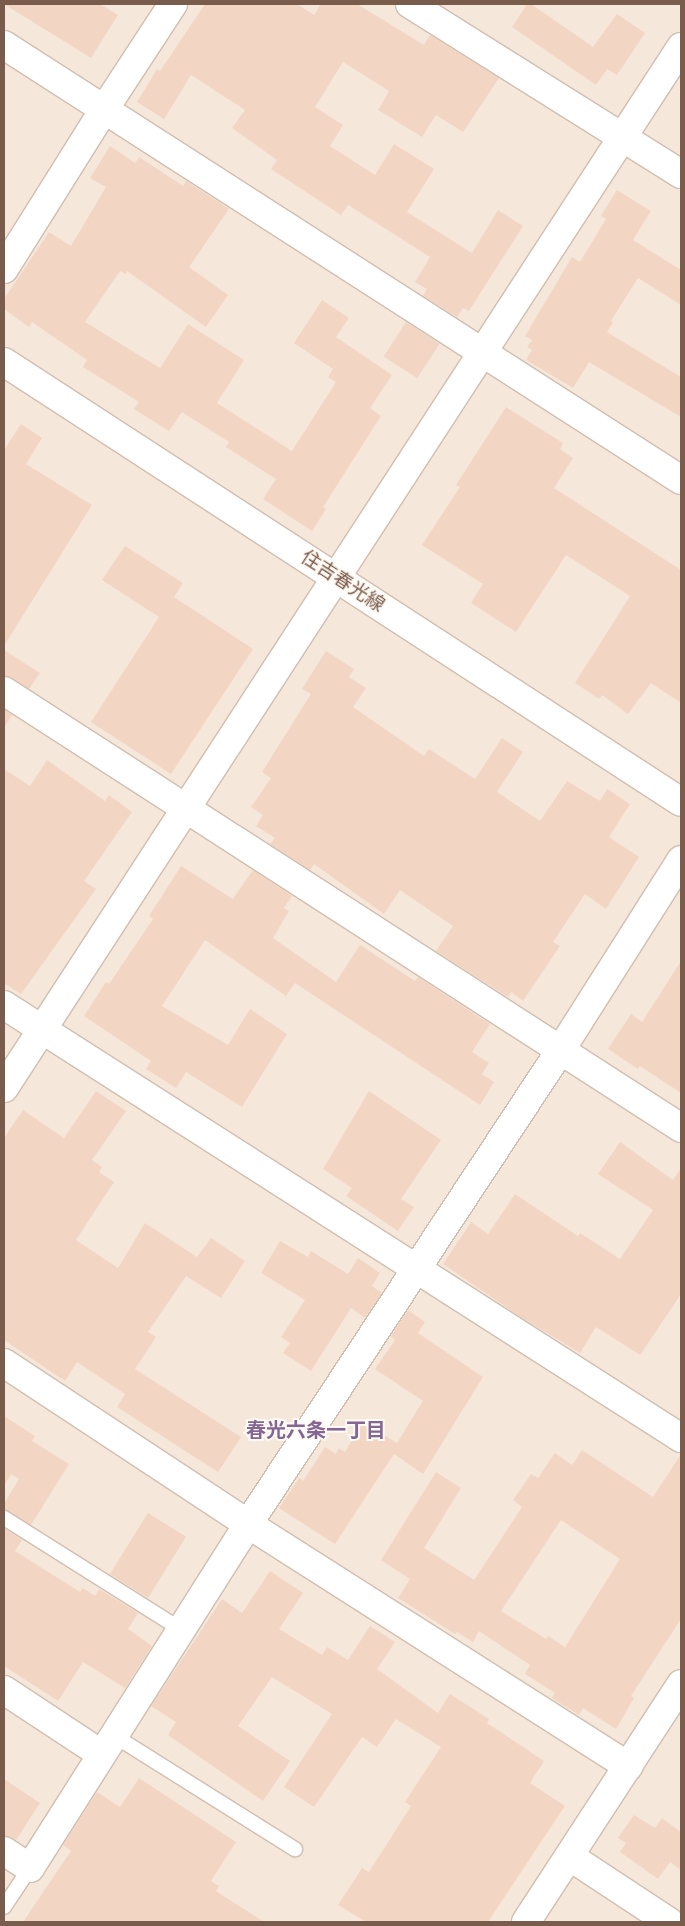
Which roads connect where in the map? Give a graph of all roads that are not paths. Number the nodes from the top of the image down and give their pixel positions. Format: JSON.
{"nodes":[{"id":1,"x":173,"y":4,"type":"edge"},
{"id":2,"x":410,"y":4,"type":"edge"},
{"id":3,"x":4,"y":45,"type":"edge"},
{"id":4,"x":681,"y":47,"type":"edge"},
{"id":5,"x":103,"y":111,"type":"junction"},
{"id":6,"x":623,"y":137,"type":"junction"},
{"id":7,"x":681,"y":174,"type":"edge"},
{"id":8,"x":4,"y":269,"type":"edge"},
{"id":9,"x":481,"y":353,"type":"junction"},
{"id":10,"x":4,"y":362,"type":"edge"},
{"id":11,"x":681,"y":480,"type":"edge"},
{"id":12,"x":337,"y":577,"type":"junction"},
{"id":13,"x":4,"y":692,"type":"edge"},
{"id":14,"x":681,"y":802,"type":"edge"},
{"id":15,"x":187,"y":810,"type":"junction"},
{"id":16,"x":681,"y":860,"type":"edge"},
{"id":17,"x":4,"y":1005,"type":"edge"},
{"id":18,"x":43,"y":1030,"type":"junction"},
{"id":19,"x":560,"y":1051,"type":"junction"},
{"id":20,"x":4,"y":1088,"type":"edge"},
{"id":21,"x":681,"y":1128,"type":"edge"},
{"id":22,"x":416,"y":1269,"type":"junction"},
{"id":23,"x":4,"y":1362,"type":"edge"},
{"id":24,"x":681,"y":1438,"type":"edge"},
{"id":25,"x":4,"y":1518,"type":"edge"},
{"id":26,"x":248,"y":1524,"type":"junction"},
{"id":27,"x":180,"y":1630,"type":"junction"},
{"id":28,"x":681,"y":1684,"type":"edge"},
{"id":29,"x":4,"y":1690,"type":"edge"},
{"id":30,"x":107,"y":1744,"type":"junction"},
{"id":31,"x":628,"y":1766,"type":"junction"},
{"id":32,"x":295,"y":1849,"type":"dead end"},
{"id":33,"x":4,"y":1851,"type":"edge"},
{"id":34,"x":569,"y":1856,"type":"junction"},
{"id":35,"x":30,"y":1868,"type":"junction"},
{"id":36,"x":4,"y":1907,"type":"edge"},
{"id":37,"x":526,"y":1922,"type":"edge"},
{"id":38,"x":669,"y":1922,"type":"edge"}],
"edges":[{"from":1,"to":5,"type":"street"},
{"from":2,"to":6,"type":"street"},
{"from":3,"to":5,"type":"street"},
{"from":4,"to":6,"type":"street"},
{"from":5,"to":8,"type":"street"},
{"from":5,"to":9,"type":"street"},
{"from":6,"to":7,"type":"street"},
{"from":6,"to":9,"type":"street"},
{"from":9,"to":11,"type":"street"},
{"from":9,"to":12,"type":"street"},
{"from":10,"to":12,"type":"street","name":"住吉春光線"},
{"from":12,"to":14,"type":"street","name":"住吉春光線"},
{"from":12,"to":15,"type":"street"},
{"from":13,"to":15,"type":"street"},
{"from":15,"to":18,"type":"street"},
{"from":15,"to":19,"type":"street"},
{"from":16,"to":19,"type":"street"},
{"from":17,"to":18,"type":"street"},
{"from":18,"to":20,"type":"street"},
{"from":18,"to":22,"type":"street"},
{"from":19,"to":21,"type":"street"},
{"from":19,"to":22,"type":"street"},
{"from":22,"to":24,"type":"street"},
{"from":22,"to":26,"type":"street"},
{"from":23,"to":26,"type":"street"},
{"from":25,"to":27,"type":"lane"},
{"from":26,"to":27,"type":"street"},
{"from":26,"to":31,"type":"street"},
{"from":27,"to":30,"type":"street"},
{"from":28,"to":31,"type":"street"},
{"from":29,"to":30,"type":"street"},
{"from":30,"to":32,"type":"lane"},
{"from":30,"to":35,"type":"street"},
{"from":31,"to":34,"type":"street"},
{"from":33,"to":35,"type":"street"},
{"from":34,"to":37,"type":"street"},
{"from":34,"to":38,"type":"street"},
{"from":35,"to":36,"type":"lane"}]}
